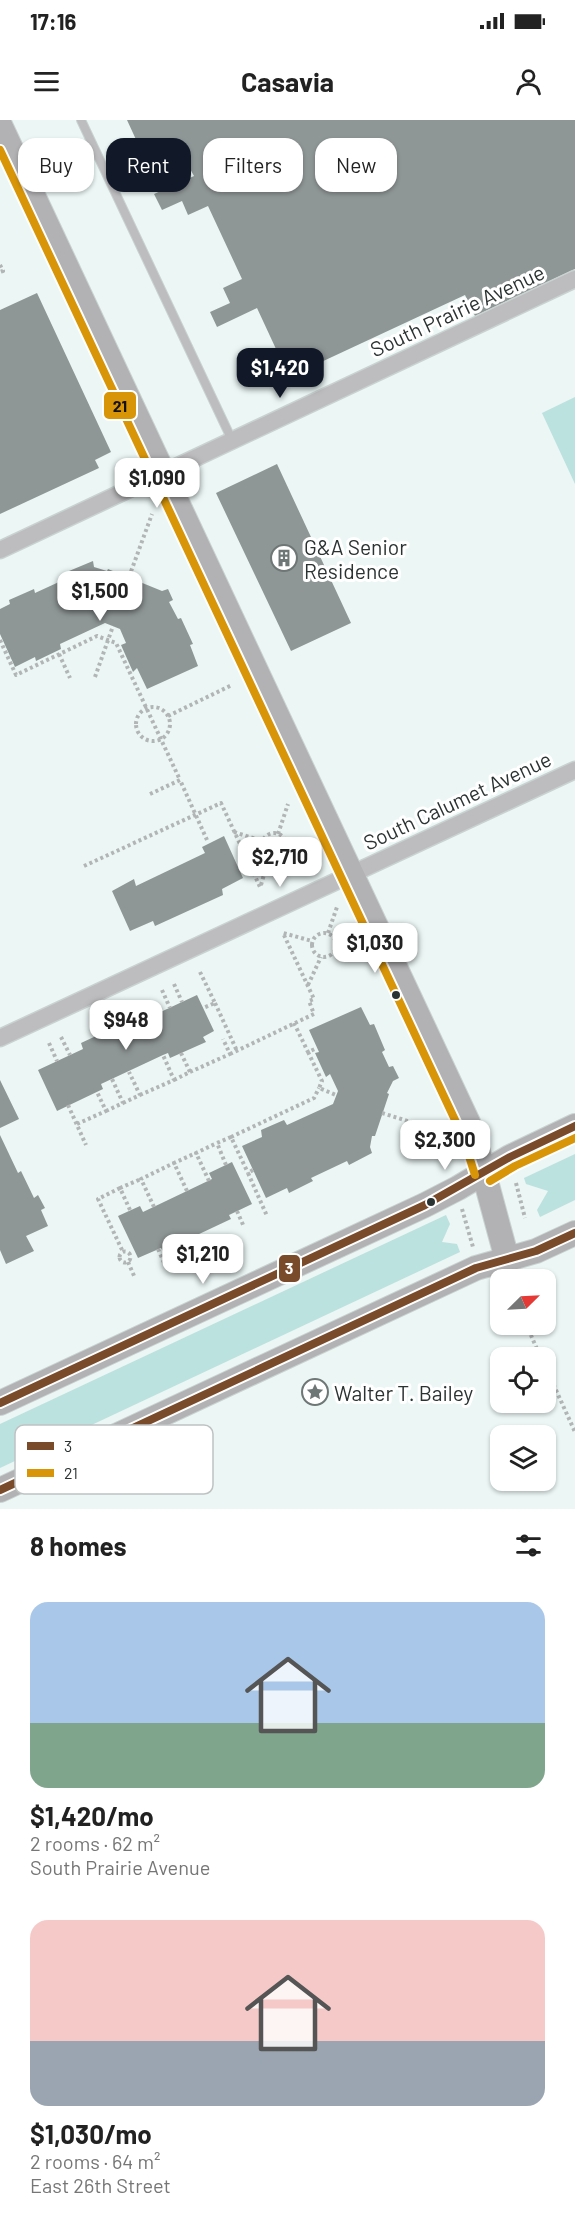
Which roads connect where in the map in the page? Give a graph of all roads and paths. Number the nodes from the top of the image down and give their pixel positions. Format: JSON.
{"nodes":[{"id":1,"x":81,"y":120,"type":"edge"},
{"id":2,"x":0,"y":125,"type":"edge"},
{"id":3,"x":0,"y":265,"type":"edge"},
{"id":4,"x":0,"y":272,"type":"edge"},
{"id":5,"x":575,"y":279,"type":"edge"},
{"id":6,"x":232,"y":440,"type":"junction"},
{"id":7,"x":163,"y":473,"type":"junction"},
{"id":8,"x":152,"y":514,"type":"dead end"},
{"id":9,"x":0,"y":550,"type":"edge"},
{"id":10,"x":129,"y":577,"type":"dead end"},
{"id":11,"x":113,"y":626,"type":"dead end"},
{"id":12,"x":0,"y":640,"type":"edge"},
{"id":13,"x":108,"y":640,"type":"junction"},
{"id":14,"x":59,"y":654,"type":"junction"},
{"id":15,"x":95,"y":677,"type":"dead end"},
{"id":16,"x":70,"y":678,"type":"dead end"},
{"id":17,"x":232,"y":686,"type":"dead end"},
{"id":18,"x":146,"y":707,"type":"junction"},
{"id":19,"x":168,"y":716,"type":"junction"},
{"id":20,"x":161,"y":739,"type":"junction"},
{"id":21,"x":575,"y":770,"type":"edge"},
{"id":22,"x":180,"y":780,"type":"junction"},
{"id":23,"x":150,"y":794,"type":"dead end"},
{"id":24,"x":288,"y":804,"type":"dead end"},
{"id":25,"x":196,"y":814,"type":"junction"},
{"id":26,"x":234,"y":832,"type":"junction"},
{"id":27,"x":278,"y":834,"type":"junction"},
{"id":28,"x":207,"y":840,"type":"dead end"},
{"id":29,"x":262,"y":841,"type":"junction"},
{"id":30,"x":285,"y":850,"type":"junction"},
{"id":31,"x":269,"y":857,"type":"junction"},
{"id":32,"x":314,"y":860,"type":"dead end"},
{"id":33,"x":84,"y":866,"type":"dead end"},
{"id":34,"x":351,"y":874,"type":"junction"},
{"id":35,"x":337,"y":907,"type":"dead end"},
{"id":36,"x":328,"y":933,"type":"junction"},
{"id":37,"x":312,"y":941,"type":"junction"},
{"id":38,"x":335,"y":949,"type":"junction"},
{"id":39,"x":360,"y":956,"type":"dead end"},
{"id":40,"x":321,"y":957,"type":"junction"},
{"id":41,"x":200,"y":972,"type":"dead end"},
{"id":42,"x":174,"y":984,"type":"dead end"},
{"id":43,"x":308,"y":986,"type":"junction"},
{"id":44,"x":162,"y":990,"type":"dead end"},
{"id":45,"x":182,"y":1002,"type":"dead end"},
{"id":46,"x":215,"y":1003,"type":"junction"},
{"id":47,"x":129,"y":1005,"type":"dead end"},
{"id":48,"x":170,"y":1008,"type":"dead end"},
{"id":49,"x":203,"y":1008,"type":"dead end"},
{"id":50,"x":116,"y":1011,"type":"dead end"},
{"id":51,"x":135,"y":1018,"type":"dead end"},
{"id":52,"x":294,"y":1023,"type":"junction"},
{"id":53,"x":122,"y":1024,"type":"dead end"},
{"id":54,"x":61,"y":1037,"type":"dead end"},
{"id":55,"x":0,"y":1038,"type":"edge"},
{"id":56,"x":223,"y":1040,"type":"dead end"},
{"id":57,"x":49,"y":1043,"type":"dead end"},
{"id":58,"x":317,"y":1048,"type":"dead end"},
{"id":59,"x":237,"y":1051,"type":"junction"},
{"id":60,"x":308,"y":1052,"type":"junction"},
{"id":61,"x":181,"y":1053,"type":"dead end"},
{"id":62,"x":230,"y":1054,"type":"junction"},
{"id":63,"x":70,"y":1055,"type":"dead end"},
{"id":64,"x":163,"y":1055,"type":"dead end"},
{"id":65,"x":57,"y":1061,"type":"dead end"},
{"id":66,"x":129,"y":1072,"type":"dead end"},
{"id":67,"x":190,"y":1072,"type":"junction"},
{"id":68,"x":112,"y":1079,"type":"dead end"},
{"id":69,"x":174,"y":1080,"type":"junction"},
{"id":70,"x":319,"y":1088,"type":"junction"},
{"id":71,"x":97,"y":1092,"type":"dead end"},
{"id":72,"x":140,"y":1095,"type":"junction"},
{"id":73,"x":336,"y":1095,"type":"dead end"},
{"id":74,"x":123,"y":1103,"type":"junction"},
{"id":75,"x":68,"y":1105,"type":"dead end"},
{"id":76,"x":106,"y":1111,"type":"junction"},
{"id":77,"x":382,"y":1113,"type":"dead end"},
{"id":78,"x":77,"y":1124,"type":"junction"},
{"id":79,"x":575,"y":1126,"type":"edge"},
{"id":80,"x":446,"y":1133,"type":"dead end"},
{"id":81,"x":231,"y":1137,"type":"junction"},
{"id":82,"x":217,"y":1143,"type":"junction"},
{"id":83,"x":86,"y":1145,"type":"dead end"},
{"id":84,"x":196,"y":1153,"type":"junction"},
{"id":85,"x":174,"y":1163,"type":"junction"},
{"id":86,"x":226,"y":1165,"type":"dead end"},
{"id":87,"x":253,"y":1170,"type":"dead end"},
{"id":88,"x":485,"y":1172,"type":"junction"},
{"id":89,"x":248,"y":1173,"type":"junction"},
{"id":90,"x":141,"y":1179,"type":"junction"},
{"id":91,"x":209,"y":1181,"type":"dead end"},
{"id":92,"x":516,"y":1183,"type":"dead end"},
{"id":93,"x":120,"y":1188,"type":"junction"},
{"id":94,"x":187,"y":1191,"type":"dead end"},
{"id":95,"x":154,"y":1207,"type":"dead end"},
{"id":96,"x":462,"y":1208,"type":"dead end"},
{"id":97,"x":130,"y":1210,"type":"dead end"},
{"id":98,"x":237,"y":1211,"type":"dead end"},
{"id":99,"x":267,"y":1216,"type":"dead end"},
{"id":100,"x":525,"y":1218,"type":"dead end"},
{"id":101,"x":244,"y":1227,"type":"dead end"},
{"id":102,"x":575,"y":1233,"type":"edge"},
{"id":103,"x":473,"y":1247,"type":"dead end"},
{"id":104,"x":158,"y":1249,"type":"dead end"},
{"id":105,"x":123,"y":1252,"type":"junction"},
{"id":106,"x":128,"y":1262,"type":"junction"},
{"id":107,"x":165,"y":1265,"type":"dead end"},
{"id":108,"x":510,"y":1269,"type":"edge"},
{"id":109,"x":135,"y":1278,"type":"dead end"},
{"id":110,"x":556,"y":1390,"type":"edge"},
{"id":111,"x":0,"y":1403,"type":"edge"},
{"id":112,"x":139,"y":1425,"type":"edge"},
{"id":113,"x":575,"y":1432,"type":"edge"},
{"id":114,"x":15,"y":1483,"type":"edge"},
{"id":115,"x":0,"y":1490,"type":"edge"}],
"edges":[{"from":1,"to":6,"type":"lane"},
{"from":2,"to":7,"type":"main road"},
{"from":3,"to":4,"type":"path"},
{"from":5,"to":6,"type":"street","name":"South Prairie Avenue"},
{"from":6,"to":7,"type":"street","name":"South Prairie Avenue"},
{"from":7,"to":9,"type":"street","name":"South Prairie Avenue"},
{"from":7,"to":34,"type":"main road"},
{"from":8,"to":10,"type":"path"},
{"from":11,"to":13,"type":"path"},
{"from":12,"to":14,"type":"path"},
{"from":13,"to":14,"type":"path"},
{"from":13,"to":15,"type":"path"},
{"from":13,"to":18,"type":"path"},
{"from":14,"to":16,"type":"path"},
{"from":17,"to":19,"type":"path"},
{"from":18,"to":19,"type":"path"},
{"from":18,"to":20,"type":"path"},
{"from":18,"to":20,"type":"path"},
{"from":19,"to":20,"type":"path"},
{"from":20,"to":22,"type":"path"},
{"from":21,"to":34,"type":"street","name":"South Calumet Avenue"},
{"from":22,"to":23,"type":"path"},
{"from":22,"to":25,"type":"path"},
{"from":24,"to":27,"type":"path"},
{"from":25,"to":26,"type":"path"},
{"from":25,"to":28,"type":"path"},
{"from":25,"to":33,"type":"path"},
{"from":26,"to":29,"type":"path"},
{"from":26,"to":31,"type":"path"},
{"from":27,"to":29,"type":"path"},
{"from":27,"to":30,"type":"path"},
{"from":29,"to":31,"type":"path"},
{"from":30,"to":31,"type":"path"},
{"from":30,"to":32,"type":"path"},
{"from":34,"to":55,"type":"street","name":"South Calumet Avenue"},
{"from":34,"to":88,"type":"main road"},
{"from":35,"to":36,"type":"path"},
{"from":36,"to":37,"type":"path"},
{"from":36,"to":38,"type":"path"},
{"from":37,"to":40,"type":"path"},
{"from":37,"to":43,"type":"path"},
{"from":38,"to":39,"type":"path"},
{"from":38,"to":40,"type":"path"},
{"from":40,"to":43,"type":"path"},
{"from":41,"to":46,"type":"path"},
{"from":42,"to":45,"type":"path"},
{"from":43,"to":52,"type":"path"},
{"from":44,"to":48,"type":"path"},
{"from":46,"to":49,"type":"path"},
{"from":46,"to":59,"type":"path"},
{"from":47,"to":51,"type":"path"},
{"from":50,"to":53,"type":"path"},
{"from":52,"to":59,"type":"path"},
{"from":52,"to":60,"type":"path"},
{"from":54,"to":63,"type":"path"},
{"from":56,"to":62,"type":"path"},
{"from":57,"to":65,"type":"path"},
{"from":58,"to":60,"type":"path"},
{"from":59,"to":62,"type":"path"},
{"from":60,"to":70,"type":"path"},
{"from":61,"to":67,"type":"path"},
{"from":62,"to":67,"type":"path"},
{"from":64,"to":69,"type":"path"},
{"from":66,"to":72,"type":"path"},
{"from":67,"to":69,"type":"path"},
{"from":68,"to":74,"type":"path"},
{"from":69,"to":72,"type":"path"},
{"from":70,"to":73,"type":"path"},
{"from":70,"to":81,"type":"path"},
{"from":71,"to":76,"type":"path"},
{"from":72,"to":74,"type":"path"},
{"from":74,"to":76,"type":"path"},
{"from":75,"to":78,"type":"path"},
{"from":76,"to":78,"type":"path"},
{"from":77,"to":80,"type":"path"},
{"from":78,"to":83,"type":"path"},
{"from":79,"to":88,"type":"main road"},
{"from":81,"to":82,"type":"path"},
{"from":81,"to":89,"type":"path"},
{"from":82,"to":84,"type":"path"},
{"from":82,"to":86,"type":"path"},
{"from":84,"to":85,"type":"path"},
{"from":84,"to":91,"type":"path"},
{"from":85,"to":90,"type":"path"},
{"from":85,"to":94,"type":"path"},
{"from":87,"to":89,"type":"path"},
{"from":88,"to":108,"type":"main road"},
{"from":88,"to":111,"type":"main road"},
{"from":89,"to":99,"type":"path"},
{"from":90,"to":93,"type":"path"},
{"from":90,"to":95,"type":"path"},
{"from":92,"to":100,"type":"path"},
{"from":93,"to":97,"type":"path"},
{"from":93,"to":105,"type":"path"},
{"from":96,"to":103,"type":"path"},
{"from":98,"to":101,"type":"path"},
{"from":102,"to":108,"type":"main road"},
{"from":104,"to":107,"type":"path"},
{"from":105,"to":106,"type":"path"},
{"from":105,"to":106,"type":"path"},
{"from":106,"to":109,"type":"path"},
{"from":108,"to":112,"type":"main road"},
{"from":110,"to":113,"type":"path"},
{"from":114,"to":115,"type":"main road"}]}
